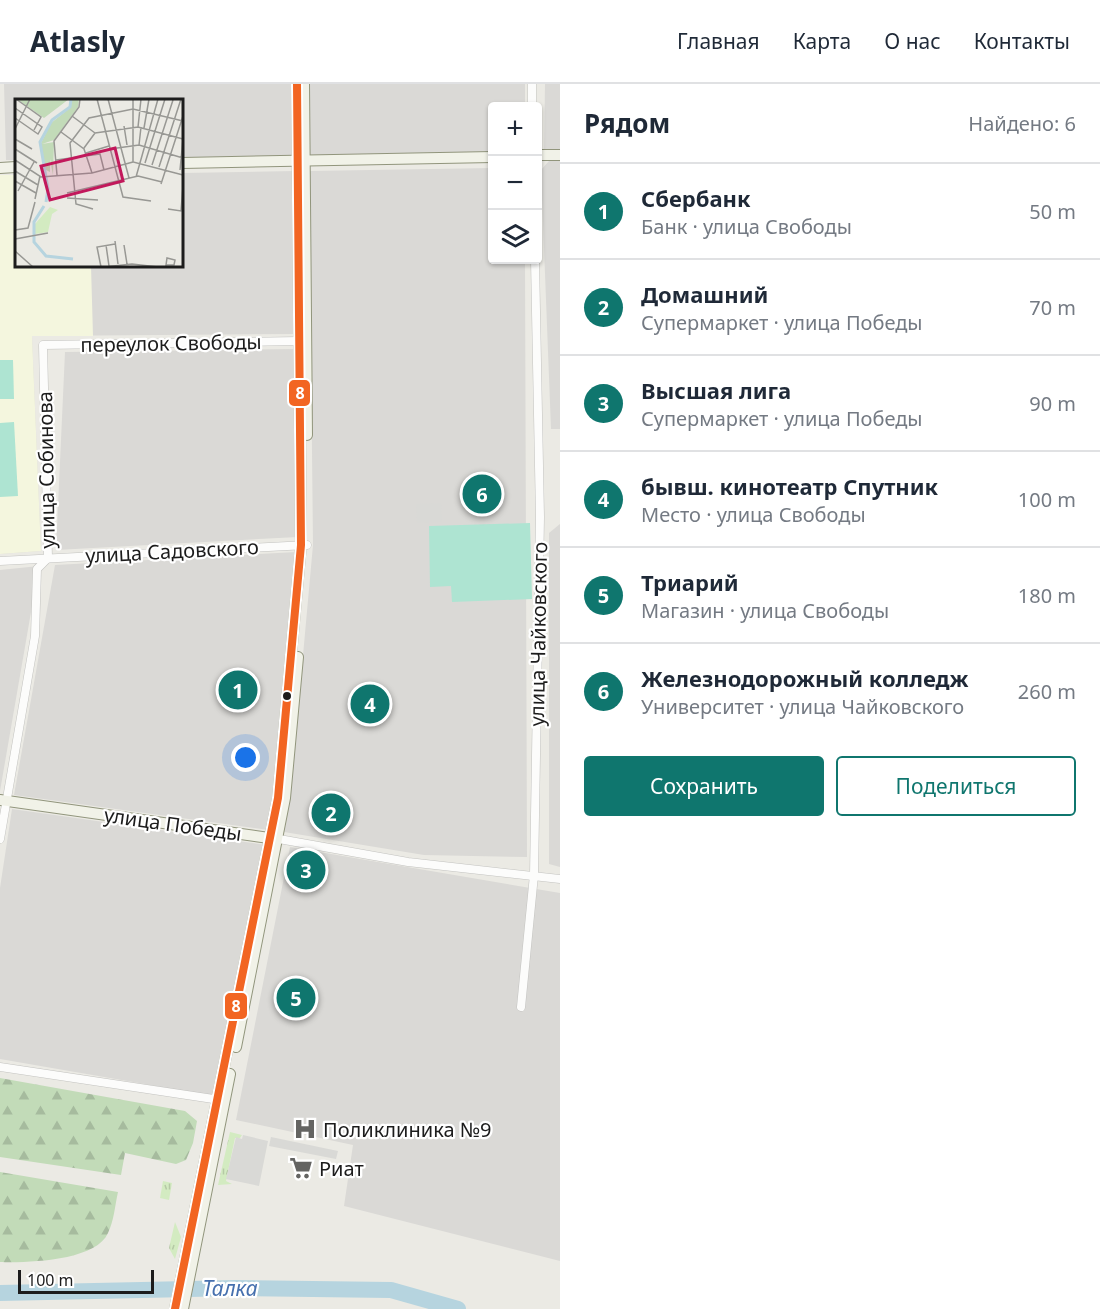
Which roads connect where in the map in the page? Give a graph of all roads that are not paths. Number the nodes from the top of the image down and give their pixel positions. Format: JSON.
{"nodes":[{"id":1,"x":297,"y":84,"type":"edge"},
{"id":2,"x":304,"y":84,"type":"edge"},
{"id":3,"x":532,"y":84,"type":"edge"},
{"id":4,"x":532,"y":102,"type":"edge"},
{"id":5,"x":542,"y":155,"type":"edge"},
{"id":6,"x":560,"y":155,"type":"edge"},
{"id":7,"x":488,"y":157,"type":"edge"},
{"id":8,"x":301,"y":160,"type":"junction"},
{"id":9,"x":183,"y":163,"type":"edge"},
{"id":10,"x":15,"y":167,"type":"edge"},
{"id":11,"x":0,"y":168,"type":"edge"},
{"id":12,"x":535,"y":264,"type":"edge"},
{"id":13,"x":299,"y":341,"type":"junction"},
{"id":14,"x":44,"y":345,"type":"joint"},
{"id":15,"x":304,"y":545,"type":"junction"},
{"id":16,"x":48,"y":558,"type":"junction"},
{"id":17,"x":0,"y":561,"type":"edge"},
{"id":18,"x":3,"y":801,"type":"edge"},
{"id":19,"x":275,"y":838,"type":"junction"},
{"id":20,"x":0,"y":839,"type":"edge"},
{"id":21,"x":534,"y":875,"type":"junction"},
{"id":22,"x":560,"y":879,"type":"edge"},
{"id":23,"x":521,"y":1007,"type":"dead end"},
{"id":24,"x":0,"y":1067,"type":"edge"},
{"id":25,"x":221,"y":1101,"type":"junction"},
{"id":26,"x":179,"y":1308,"type":"edge"}],
"edges":[{"from":1,"to":8,"type":"main road"},
{"from":2,"to":8,"type":"main road"},
{"from":3,"to":4,"type":"street"},
{"from":5,"to":6,"type":"main road"},
{"from":7,"to":8,"type":"main road"},
{"from":8,"to":9,"type":"main road"},
{"from":8,"to":13,"type":"main road"},
{"from":8,"to":15,"type":"main road"},
{"from":10,"to":11,"type":"main road"},
{"from":12,"to":21,"type":"street","name":"улица Чайковского"},
{"from":13,"to":14,"type":"street","name":"переулок Свободы"},
{"from":13,"to":15,"type":"main road"},
{"from":14,"to":16,"type":"street","name":"улица Собинова"},
{"from":15,"to":16,"type":"street","name":"улица Садовского"},
{"from":15,"to":19,"type":"main road"},
{"from":16,"to":17,"type":"street","name":"улица Садовского"},
{"from":16,"to":18,"type":"street","name":"улица Собинова"},
{"from":18,"to":19,"type":"main road","name":"улица Победы"},
{"from":18,"to":20,"type":"street","name":"улица Собинова"},
{"from":19,"to":21,"type":"street","name":"улица Победы"},
{"from":19,"to":25,"type":"main road"},
{"from":21,"to":22,"type":"street","name":"улица Победы"},
{"from":21,"to":23,"type":"street","name":"улица Чайковского"},
{"from":24,"to":25,"type":"street"},
{"from":25,"to":26,"type":"main road"}]}
